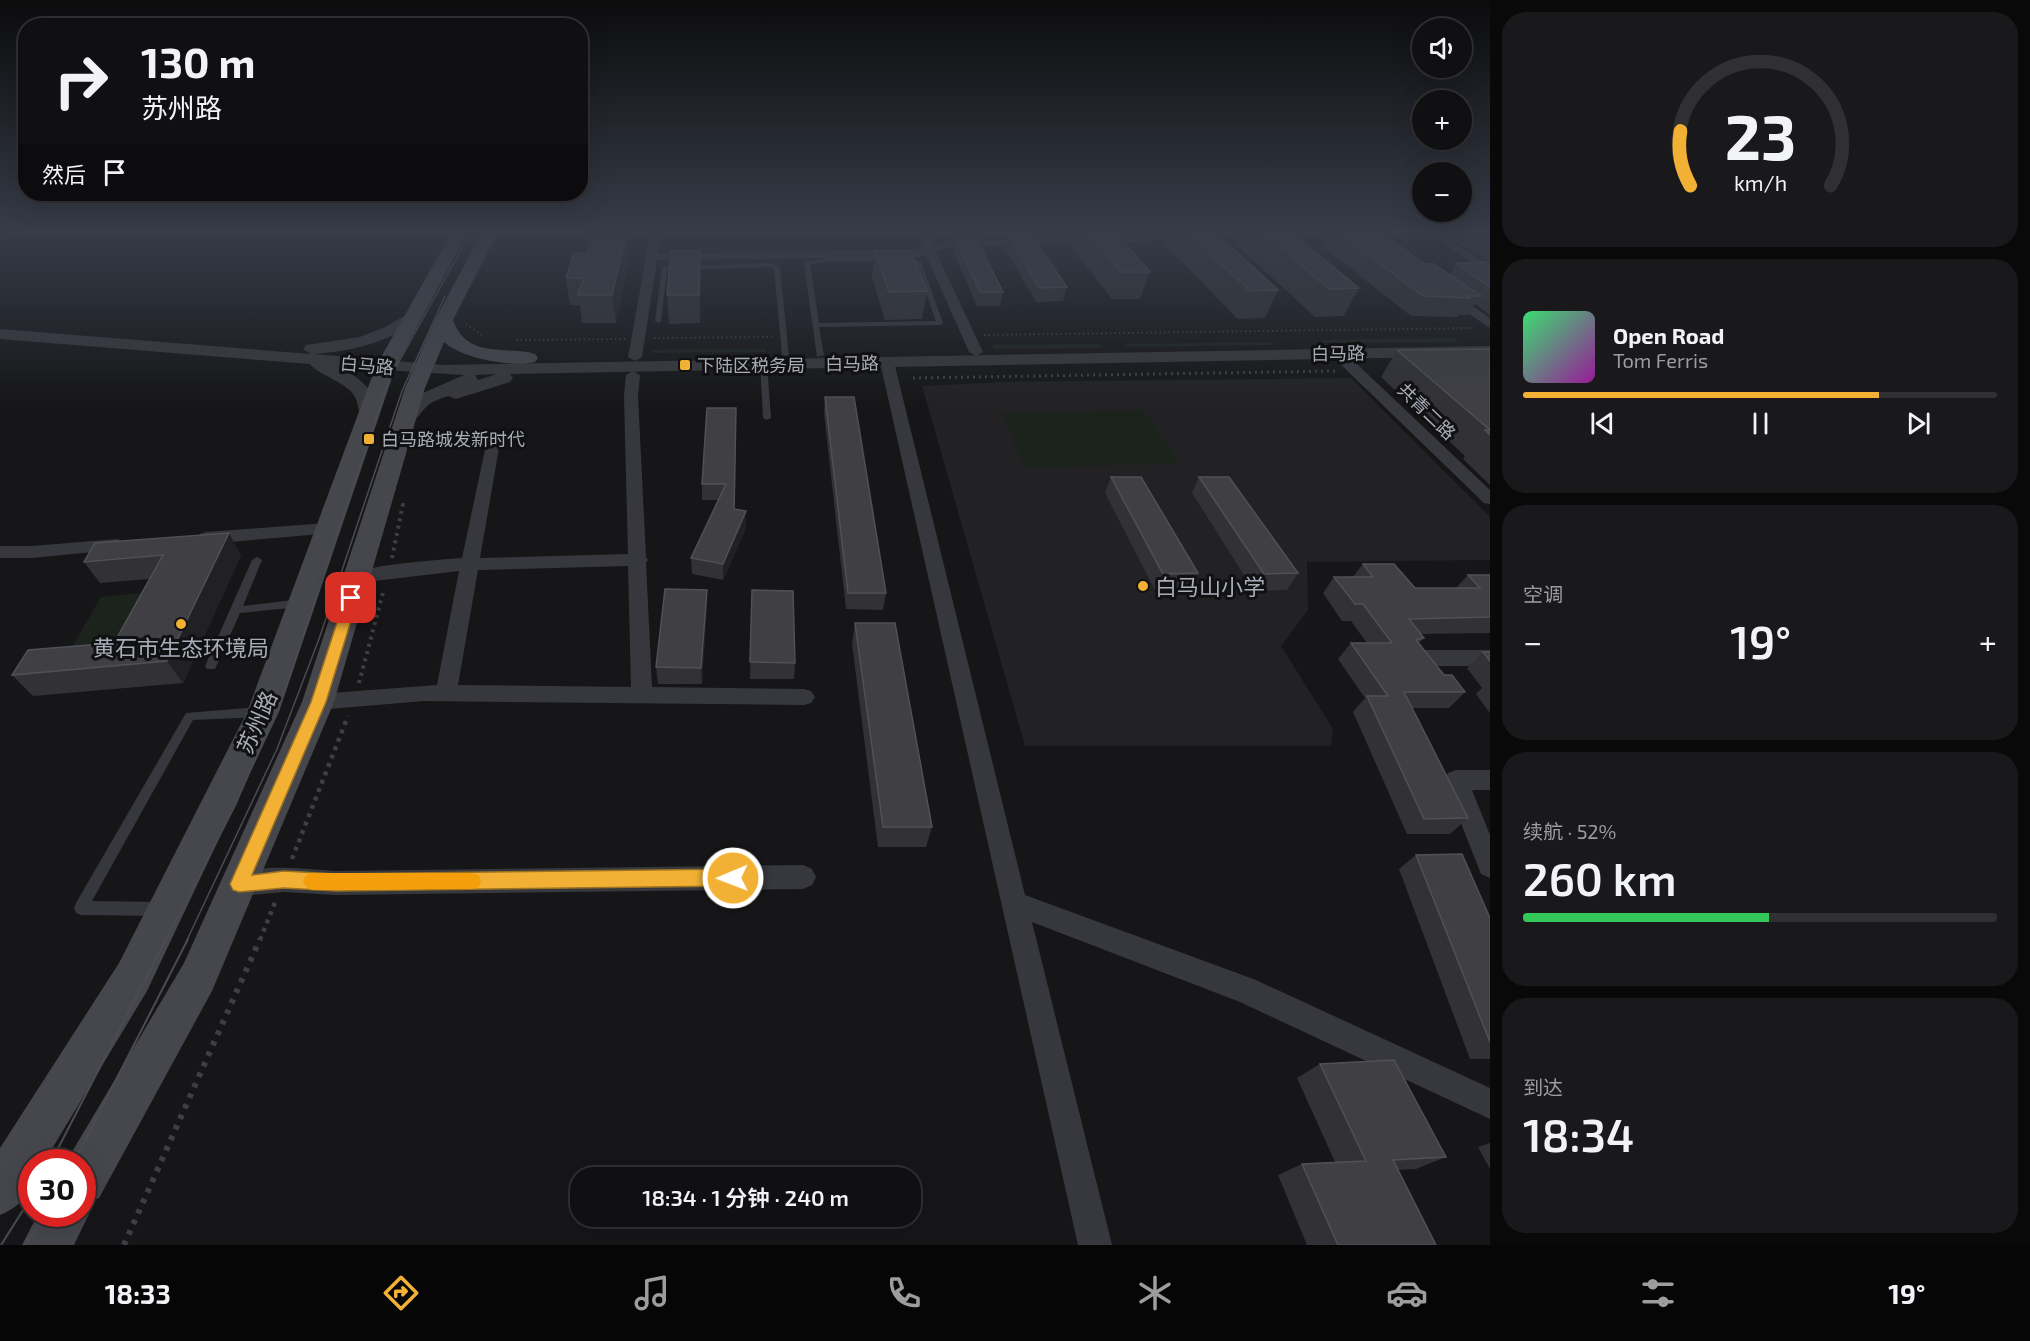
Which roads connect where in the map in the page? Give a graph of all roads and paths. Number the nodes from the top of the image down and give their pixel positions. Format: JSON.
{"nodes":[{"id":1,"x":439,"y":288,"type":"edge"},
{"id":2,"x":449,"y":288,"type":"edge"},
{"id":3,"x":647,"y":288,"type":"edge"},
{"id":4,"x":662,"y":288,"type":"edge"},
{"id":5,"x":779,"y":288,"type":"edge"},
{"id":6,"x":811,"y":288,"type":"edge"},
{"id":7,"x":927,"y":288,"type":"edge"},
{"id":8,"x":947,"y":288,"type":"edge"},
{"id":9,"x":1443,"y":290,"type":"edge"},
{"id":10,"x":428,"y":318,"type":"junction"},
{"id":11,"x":658,"y":321,"type":"dead end"},
{"id":12,"x":1490,"y":324,"type":"edge"},
{"id":13,"x":0,"y":325,"type":"edge"},
{"id":14,"x":816,"y":325,"type":"junction"},
{"id":15,"x":0,"y":334,"type":"edge"},
{"id":16,"x":1490,"y":344,"type":"edge"},
{"id":17,"x":1490,"y":351,"type":"edge"},
{"id":18,"x":976,"y":352,"type":"junction"},
{"id":19,"x":288,"y":354,"type":"junction"},
{"id":20,"x":786,"y":355,"type":"junction"},
{"id":21,"x":820,"y":355,"type":"junction"},
{"id":22,"x":389,"y":362,"type":"junction"},
{"id":23,"x":1490,"y":362,"type":"edge"},
{"id":24,"x":535,"y":363,"type":"junction"},
{"id":25,"x":426,"y":364,"type":"junction"},
{"id":26,"x":1347,"y":365,"type":"junction"},
{"id":27,"x":634,"y":366,"type":"junction"},
{"id":28,"x":888,"y":366,"type":"junction"},
{"id":29,"x":763,"y":368,"type":"junction"},
{"id":30,"x":913,"y":378,"type":"dead end"},
{"id":31,"x":456,"y":393,"type":"dead end"},
{"id":32,"x":370,"y":414,"type":"junction"},
{"id":33,"x":767,"y":418,"type":"dead end"},
{"id":34,"x":406,"y":419,"type":"junction"},
{"id":35,"x":491,"y":448,"type":"dead end"},
{"id":36,"x":406,"y":492,"type":"dead end"},
{"id":37,"x":1490,"y":499,"type":"edge"},
{"id":38,"x":327,"y":529,"type":"junction"},
{"id":39,"x":186,"y":540,"type":"edge"},
{"id":40,"x":139,"y":543,"type":"edge"},
{"id":41,"x":0,"y":552,"type":"edge"},
{"id":42,"x":257,"y":560,"type":"dead end"},
{"id":43,"x":639,"y":560,"type":"junction"},
{"id":44,"x":471,"y":565,"type":"junction"},
{"id":45,"x":373,"y":574,"type":"junction"},
{"id":46,"x":301,"y":603,"type":"junction"},
{"id":47,"x":236,"y":610,"type":"junction"},
{"id":48,"x":1420,"y":658,"type":"edge"},
{"id":49,"x":1490,"y":658,"type":"edge"},
{"id":50,"x":211,"y":666,"type":"dead end"},
{"id":51,"x":446,"y":694,"type":"junction"},
{"id":52,"x":642,"y":696,"type":"junction"},
{"id":53,"x":804,"y":697,"type":"dead end"},
{"id":54,"x":356,"y":698,"type":"junction"},
{"id":55,"x":318,"y":702,"type":"junction"},
{"id":56,"x":263,"y":712,"type":"junction"},
{"id":57,"x":1490,"y":780,"type":"edge"},
{"id":58,"x":1490,"y":866,"type":"edge"},
{"id":59,"x":803,"y":877,"type":"dead end"},
{"id":60,"x":284,"y":880,"type":"junction"},
{"id":61,"x":239,"y":884,"type":"junction"},
{"id":62,"x":1014,"y":903,"type":"junction"},
{"id":63,"x":166,"y":909,"type":"junction"},
{"id":64,"x":1490,"y":1104,"type":"edge"},
{"id":65,"x":96,"y":1157,"type":"edge"},
{"id":66,"x":0,"y":1191,"type":"edge"},
{"id":67,"x":57,"y":1227,"type":"edge"},
{"id":68,"x":47,"y":1245,"type":"edge"},
{"id":69,"x":124,"y":1245,"type":"edge"},
{"id":70,"x":1095,"y":1245,"type":"edge"}],
"edges":[{"from":1,"to":10,"type":"main road","name":"苏州路"},
{"from":2,"to":10,"type":"main road","name":"苏州路"},
{"from":3,"to":27,"type":"street"},
{"from":4,"to":11,"type":"lane"},
{"from":5,"to":20,"type":"lane"},
{"from":6,"to":14,"type":"lane"},
{"from":7,"to":14,"type":"lane"},
{"from":8,"to":18,"type":"street"},
{"from":9,"to":12,"type":"street"},
{"from":10,"to":19,"type":"street"},
{"from":10,"to":22,"type":"main road","name":"苏州路"},
{"from":10,"to":24,"type":"main road"},
{"from":10,"to":25,"type":"main road","name":"苏州路"},
{"from":13,"to":19,"type":"street","name":"白马路"},
{"from":14,"to":21,"type":"lane"},
{"from":15,"to":19,"type":"street","name":"白马路"},
{"from":16,"to":18,"type":"street","name":"白马路"},
{"from":17,"to":26,"type":"street","name":"白马路"},
{"from":18,"to":21,"type":"street","name":"白马路"},
{"from":19,"to":22,"type":"street","name":"白马路"},
{"from":19,"to":32,"type":"street"},
{"from":20,"to":21,"type":"street","name":"白马路"},
{"from":20,"to":27,"type":"street","name":"白马路"},
{"from":22,"to":25,"type":"street","name":"白马路"},
{"from":22,"to":32,"type":"main road","name":"苏州路"},
{"from":23,"to":26,"type":"street"},
{"from":24,"to":25,"type":"street","name":"白马路"},
{"from":24,"to":27,"type":"street","name":"白马路"},
{"from":24,"to":29,"type":"street","name":"白马路"},
{"from":24,"to":34,"type":"street"},
{"from":25,"to":34,"type":"main road","name":"苏州路"},
{"from":26,"to":28,"type":"street"},
{"from":26,"to":30,"type":"path","name":"白马路"},
{"from":26,"to":37,"type":"street","name":"共青二路"},
{"from":27,"to":29,"type":"street"},
{"from":27,"to":31,"type":"street"},
{"from":27,"to":43,"type":"street"},
{"from":28,"to":29,"type":"street"},
{"from":28,"to":62,"type":"street"},
{"from":29,"to":33,"type":"lane"},
{"from":32,"to":38,"type":"main road","name":"苏州路"},
{"from":34,"to":45,"type":"main road","name":"苏州路"},
{"from":35,"to":44,"type":"street"},
{"from":36,"to":45,"type":"path"},
{"from":38,"to":39,"type":"street"},
{"from":38,"to":46,"type":"main road","name":"苏州路"},
{"from":40,"to":41,"type":"street"},
{"from":42,"to":47,"type":"lane"},
{"from":43,"to":44,"type":"street"},
{"from":43,"to":52,"type":"street"},
{"from":44,"to":45,"type":"street"},
{"from":44,"to":51,"type":"street"},
{"from":45,"to":54,"type":"path"},
{"from":45,"to":55,"type":"main road","name":"苏州路"},
{"from":46,"to":47,"type":"lane"},
{"from":46,"to":56,"type":"main road","name":"苏州路"},
{"from":47,"to":50,"type":"lane"},
{"from":48,"to":49,"type":"street"},
{"from":51,"to":52,"type":"street"},
{"from":51,"to":54,"type":"street"},
{"from":52,"to":53,"type":"street"},
{"from":54,"to":55,"type":"street"},
{"from":54,"to":60,"type":"path"},
{"from":55,"to":61,"type":"main road","name":"苏州路"},
{"from":56,"to":63,"type":"main road","name":"苏州路"},
{"from":56,"to":63,"type":"lane"},
{"from":57,"to":58,"type":"street"},
{"from":59,"to":60,"type":"street"},
{"from":60,"to":61,"type":"street"},
{"from":60,"to":69,"type":"path"},
{"from":61,"to":65,"type":"main road","name":"苏州路"},
{"from":62,"to":64,"type":"street"},
{"from":62,"to":70,"type":"street"},
{"from":63,"to":66,"type":"main road","name":"苏州路"},
{"from":67,"to":68,"type":"main road"}]}
